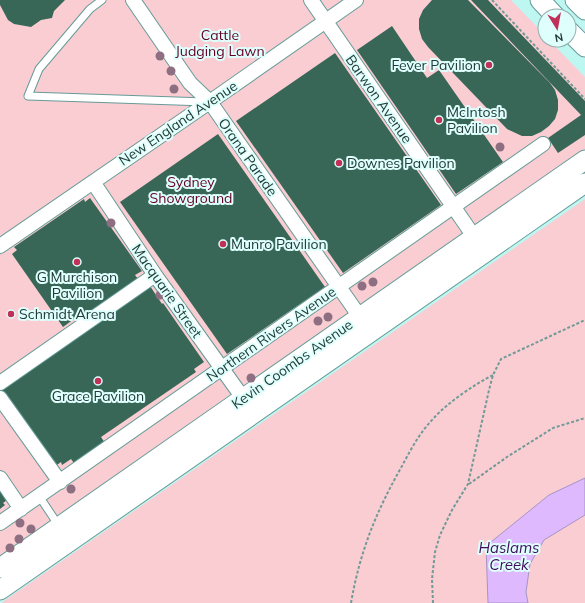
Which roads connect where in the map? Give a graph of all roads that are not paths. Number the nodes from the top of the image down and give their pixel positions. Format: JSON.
{"nodes":[{"id":1,"x":102,"y":0,"type":"edge"},
{"id":2,"x":133,"y":0,"type":"edge"},
{"id":3,"x":311,"y":0,"type":"edge"},
{"id":4,"x":356,"y":0,"type":"edge"},
{"id":5,"x":540,"y":0,"type":"edge"},
{"id":6,"x":575,"y":0,"type":"edge"},
{"id":7,"x":548,"y":8,"type":"edge"},
{"id":8,"x":585,"y":10,"type":"edge"},
{"id":9,"x":325,"y":21,"type":"junction"},
{"id":10,"x":577,"y":39,"type":"edge"},
{"id":11,"x":585,"y":47,"type":"edge"},
{"id":12,"x":210,"y":102,"type":"junction"},
{"id":13,"x":543,"y":144,"type":"dead end"},
{"id":14,"x":585,"y":160,"type":"edge"},
{"id":15,"x":93,"y":182,"type":"junction"},
{"id":16,"x":585,"y":183,"type":"edge"},
{"id":17,"x":453,"y":207,"type":"junction"},
{"id":18,"x":475,"y":238,"type":"junction"},
{"id":19,"x":0,"y":246,"type":"edge"},
{"id":20,"x":155,"y":275,"type":"junction"},
{"id":21,"x":339,"y":287,"type":"junction"},
{"id":22,"x":360,"y":317,"type":"junction"},
{"id":23,"x":371,"y":332,"type":"junction"},
{"id":24,"x":221,"y":369,"type":"junction"},
{"id":25,"x":0,"y":383,"type":"edge"},
{"id":26,"x":0,"y":398,"type":"edge"},
{"id":27,"x":243,"y":398,"type":"junction"},
{"id":28,"x":0,"y":478,"type":"edge"},
{"id":29,"x":60,"y":482,"type":"junction"},
{"id":30,"x":39,"y":496,"type":"junction"},
{"id":31,"x":20,"y":509,"type":"junction"},
{"id":32,"x":0,"y":523,"type":"edge"},
{"id":33,"x":60,"y":528,"type":"junction"},
{"id":34,"x":0,"y":568,"type":"edge"},
{"id":35,"x":0,"y":590,"type":"edge"}],
"edges":[{"from":1,"to":12,"type":"lane"},
{"from":2,"to":12,"type":"street","name":"Orana Parade"},
{"from":3,"to":9,"type":"street","name":"Barwon Avenue"},
{"from":4,"to":9,"type":"street","name":"New England Avenue"},
{"from":5,"to":7,"type":"main road"},
{"from":6,"to":8,"type":"main road"},
{"from":9,"to":12,"type":"street","name":"New England Avenue"},
{"from":9,"to":17,"type":"street","name":"Barwon Avenue"},
{"from":10,"to":11,"type":"main road"},
{"from":12,"to":15,"type":"street","name":"New England Avenue"},
{"from":12,"to":21,"type":"street","name":"Orana Parade"},
{"from":13,"to":17,"type":"street","name":"Northern Rivers Avenue"},
{"from":14,"to":18,"type":"main road","name":"Kevin Coombs Avenue"},
{"from":15,"to":19,"type":"street","name":"New England Avenue"},
{"from":15,"to":20,"type":"street","name":"Macquarie Street"},
{"from":16,"to":23,"type":"main road","name":"Kevin Coombs Avenue"},
{"from":17,"to":18,"type":"street","name":"Barwon Avenue"},
{"from":17,"to":21,"type":"street","name":"Northern Rivers Avenue"},
{"from":18,"to":22,"type":"main road","name":"Kevin Coombs Avenue"},
{"from":20,"to":24,"type":"street","name":"Macquarie Street"},
{"from":20,"to":25,"type":"street"},
{"from":21,"to":22,"type":"street","name":"Orana Parade"},
{"from":21,"to":24,"type":"street","name":"Northern Rivers Avenue"},
{"from":22,"to":23,"type":"main road"},
{"from":22,"to":27,"type":"main road","name":"Kevin Coombs Avenue"},
{"from":23,"to":35,"type":"main road","name":"Kevin Coombs Avenue"},
{"from":24,"to":27,"type":"street","name":"Macquarie Street"},
{"from":24,"to":29,"type":"street","name":"Northern Rivers Avenue"},
{"from":26,"to":29,"type":"street"},
{"from":27,"to":33,"type":"main road","name":"Kevin Coombs Avenue"},
{"from":28,"to":31,"type":"street"},
{"from":29,"to":30,"type":"street","name":"Northern Rivers Avenue"},
{"from":30,"to":31,"type":"street","name":"Northern Rivers Avenue"},
{"from":30,"to":33,"type":"lane"},
{"from":31,"to":32,"type":"street","name":"Northern Rivers Avenue"},
{"from":33,"to":34,"type":"main road","name":"Kevin Coombs Avenue"}]}
